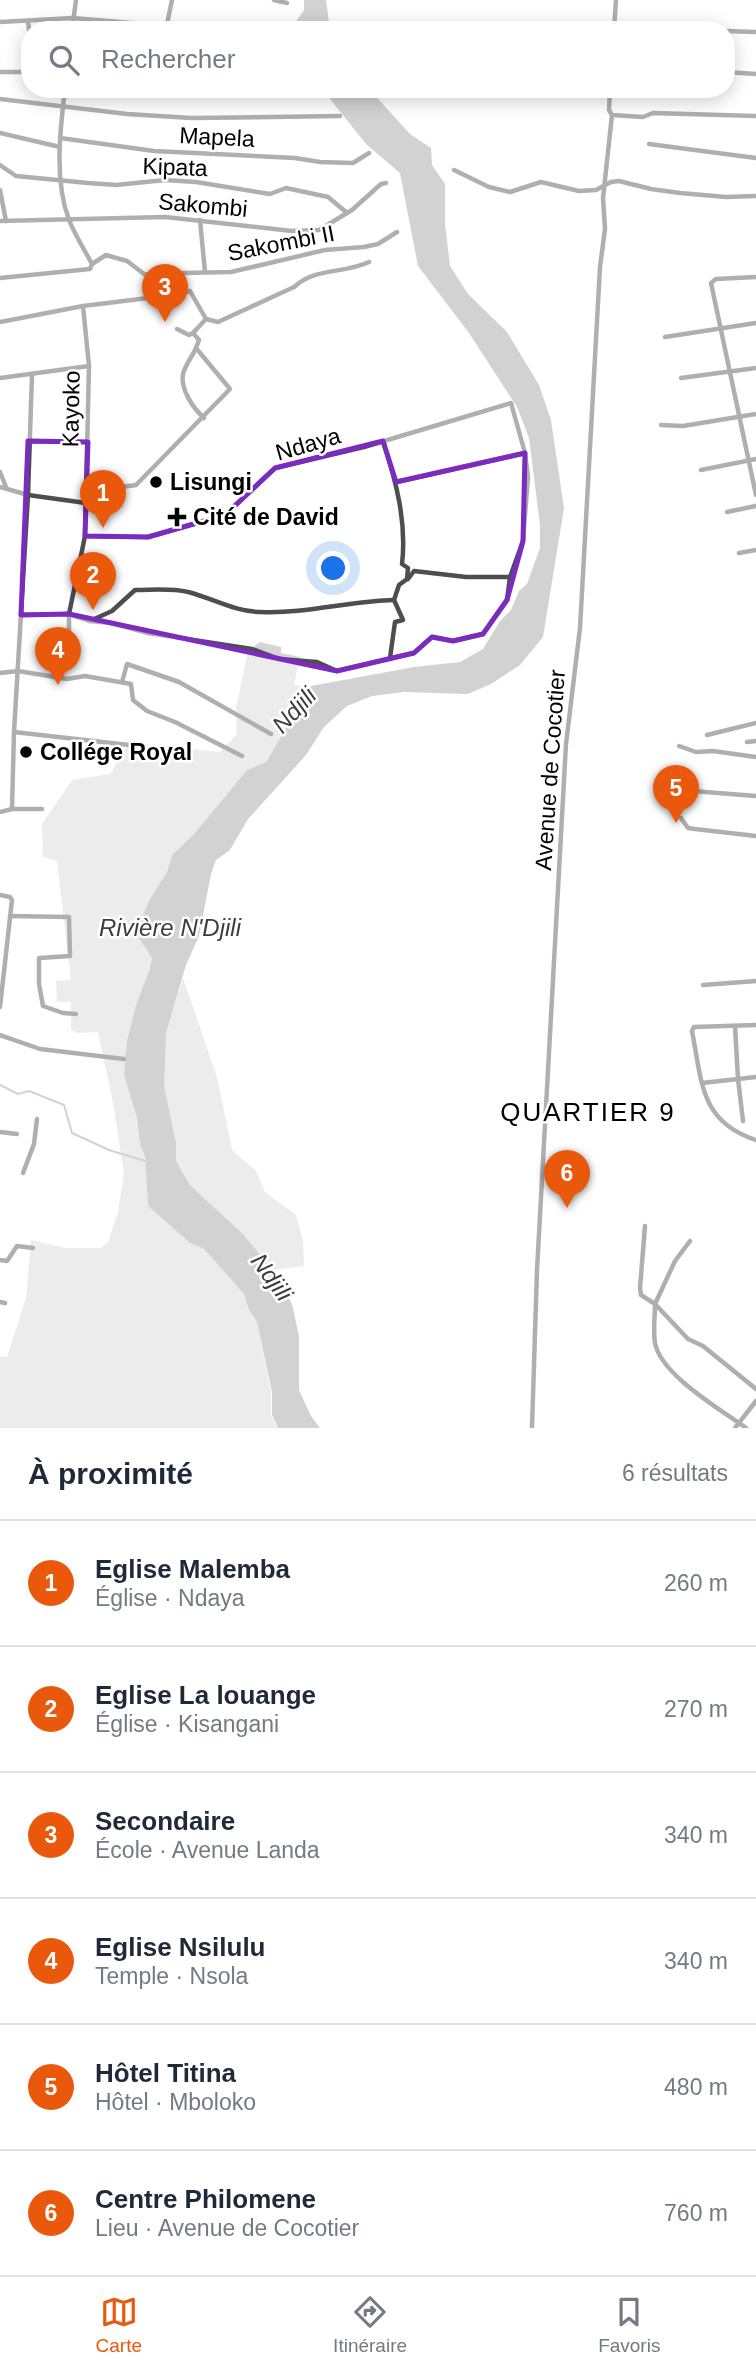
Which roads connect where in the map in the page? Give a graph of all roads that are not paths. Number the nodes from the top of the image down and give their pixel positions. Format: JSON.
{"nodes":[{"id":1,"x":76,"y":0,"type":"edge"},
{"id":2,"x":172,"y":0,"type":"edge"},
{"id":3,"x":274,"y":0,"type":"edge"},
{"id":4,"x":616,"y":0,"type":"edge"},
{"id":5,"x":287,"y":3,"type":"dead end"},
{"id":6,"x":74,"y":18,"type":"junction"},
{"id":7,"x":21,"y":21,"type":"edge"},
{"id":8,"x":28,"y":21,"type":"edge"},
{"id":9,"x":74,"y":21,"type":"edge"},
{"id":10,"x":120,"y":21,"type":"edge"},
{"id":11,"x":168,"y":21,"type":"edge"},
{"id":12,"x":615,"y":21,"type":"edge"},
{"id":13,"x":0,"y":22,"type":"edge"},
{"id":14,"x":735,"y":31,"type":"edge"},
{"id":15,"x":756,"y":32,"type":"edge"},
{"id":16,"x":0,"y":72,"type":"edge"},
{"id":17,"x":21,"y":72,"type":"edge"},
{"id":18,"x":735,"y":73,"type":"edge"},
{"id":19,"x":756,"y":74,"type":"edge"},
{"id":20,"x":64,"y":98,"type":"edge"},
{"id":21,"x":610,"y":98,"type":"edge"},
{"id":22,"x":0,"y":99,"type":"edge"},
{"id":23,"x":63,"y":107,"type":"junction"},
{"id":24,"x":612,"y":115,"type":"junction"},
{"id":25,"x":340,"y":116,"type":"dead end"},
{"id":26,"x":756,"y":116,"type":"edge"},
{"id":27,"x":0,"y":133,"type":"edge"},
{"id":28,"x":60,"y":138,"type":"junction"},
{"id":29,"x":649,"y":144,"type":"dead end"},
{"id":30,"x":60,"y":147,"type":"junction"},
{"id":31,"x":369,"y":153,"type":"dead end"},
{"id":32,"x":756,"y":158,"type":"edge"},
{"id":33,"x":0,"y":165,"type":"edge"},
{"id":34,"x":454,"y":170,"type":"dead end"},
{"id":35,"x":61,"y":181,"type":"junction"},
{"id":36,"x":386,"y":183,"type":"dead end"},
{"id":37,"x":605,"y":185,"type":"junction"},
{"id":38,"x":0,"y":190,"type":"edge"},
{"id":39,"x":756,"y":196,"type":"edge"},
{"id":40,"x":346,"y":212,"type":"junction"},
{"id":41,"x":69,"y":219,"type":"junction"},
{"id":42,"x":200,"y":220,"type":"junction"},
{"id":43,"x":3,"y":221,"type":"edge"},
{"id":44,"x":397,"y":232,"type":"dead end"},
{"id":45,"x":369,"y":262,"type":"dead end"},
{"id":46,"x":91,"y":266,"type":"junction"},
{"id":47,"x":205,"y":272,"type":"junction"},
{"id":48,"x":756,"y":277,"type":"edge"},
{"id":49,"x":0,"y":278,"type":"edge"},
{"id":50,"x":83,"y":306,"type":"junction"},
{"id":51,"x":206,"y":319,"type":"junction"},
{"id":52,"x":0,"y":322,"type":"edge"},
{"id":53,"x":756,"y":323,"type":"edge"},
{"id":54,"x":720,"y":328,"type":"junction"},
{"id":55,"x":177,"y":329,"type":"dead end"},
{"id":56,"x":193,"y":333,"type":"junction"},
{"id":57,"x":666,"y":337,"type":"dead end"},
{"id":58,"x":195,"y":348,"type":"junction"},
{"id":59,"x":89,"y":366,"type":"junction"},
{"id":60,"x":756,"y":368,"type":"edge"},
{"id":61,"x":730,"y":372,"type":"junction"},
{"id":62,"x":32,"y":374,"type":"junction"},
{"id":63,"x":0,"y":378,"type":"edge"},
{"id":64,"x":681,"y":378,"type":"dead end"},
{"id":65,"x":756,"y":414,"type":"edge"},
{"id":66,"x":738,"y":417,"type":"junction"},
{"id":67,"x":204,"y":418,"type":"junction"},
{"id":68,"x":661,"y":425,"type":"dead end"},
{"id":69,"x":29,"y":441,"type":"junction"},
{"id":70,"x":383,"y":441,"type":"junction"},
{"id":71,"x":88,"y":442,"type":"junction"},
{"id":72,"x":525,"y":453,"type":"junction"},
{"id":73,"x":756,"y":459,"type":"edge"},
{"id":74,"x":748,"y":460,"type":"junction"},
{"id":75,"x":701,"y":470,"type":"dead end"},
{"id":76,"x":0,"y":472,"type":"edge"},
{"id":77,"x":396,"y":482,"type":"junction"},
{"id":78,"x":0,"y":487,"type":"edge"},
{"id":79,"x":6,"y":488,"type":"junction"},
{"id":80,"x":86,"y":492,"type":"junction"},
{"id":81,"x":28,"y":495,"type":"junction"},
{"id":82,"x":756,"y":495,"type":"edge"},
{"id":83,"x":86,"y":503,"type":"junction"},
{"id":84,"x":756,"y":506,"type":"edge"},
{"id":85,"x":727,"y":512,"type":"dead end"},
{"id":86,"x":85,"y":536,"type":"junction"},
{"id":87,"x":756,"y":550,"type":"edge"},
{"id":88,"x":739,"y":553,"type":"dead end"},
{"id":89,"x":510,"y":577,"type":"junction"},
{"id":90,"x":407,"y":579,"type":"junction"},
{"id":91,"x":394,"y":600,"type":"junction"},
{"id":92,"x":69,"y":614,"type":"junction"},
{"id":93,"x":21,"y":615,"type":"junction"},
{"id":94,"x":90,"y":621,"type":"junction"},
{"id":95,"x":69,"y":637,"type":"dead end"},
{"id":96,"x":390,"y":657,"type":"junction"},
{"id":97,"x":18,"y":671,"type":"junction"},
{"id":98,"x":0,"y":673,"type":"edge"},
{"id":99,"x":122,"y":682,"type":"junction"},
{"id":100,"x":756,"y":723,"type":"edge"},
{"id":101,"x":14,"y":732,"type":"junction"},
{"id":102,"x":271,"y":734,"type":"dead end"},
{"id":103,"x":707,"y":735,"type":"dead end"},
{"id":104,"x":756,"y":741,"type":"edge"},
{"id":105,"x":747,"y":742,"type":"dead end"},
{"id":106,"x":129,"y":745,"type":"dead end"},
{"id":107,"x":678,"y":746,"type":"dead end"},
{"id":108,"x":242,"y":756,"type":"dead end"},
{"id":109,"x":756,"y":757,"type":"edge"},
{"id":110,"x":667,"y":789,"type":"dead end"},
{"id":111,"x":756,"y":796,"type":"edge"},
{"id":112,"x":12,"y":809,"type":"junction"},
{"id":113,"x":42,"y":809,"type":"dead end"},
{"id":114,"x":0,"y":812,"type":"edge"},
{"id":115,"x":681,"y":818,"type":"dead end"},
{"id":116,"x":756,"y":835,"type":"edge"},
{"id":117,"x":0,"y":895,"type":"edge"},
{"id":118,"x":10,"y":916,"type":"junction"},
{"id":119,"x":756,"y":981,"type":"edge"},
{"id":120,"x":703,"y":985,"type":"dead end"},
{"id":121,"x":0,"y":1007,"type":"edge"},
{"id":122,"x":76,"y":1014,"type":"dead end"},
{"id":123,"x":756,"y":1025,"type":"edge"},
{"id":124,"x":736,"y":1026,"type":"junction"},
{"id":125,"x":0,"y":1035,"type":"edge"},
{"id":126,"x":124,"y":1059,"type":"dead end"},
{"id":127,"x":756,"y":1077,"type":"edge"},
{"id":128,"x":737,"y":1079,"type":"junction"},
{"id":129,"x":702,"y":1083,"type":"junction"},
{"id":130,"x":37,"y":1119,"type":"dead end"},
{"id":131,"x":743,"y":1121,"type":"dead end"},
{"id":132,"x":0,"y":1132,"type":"edge"},
{"id":133,"x":17,"y":1134,"type":"dead end"},
{"id":134,"x":756,"y":1140,"type":"edge"},
{"id":135,"x":23,"y":1173,"type":"dead end"},
{"id":136,"x":645,"y":1226,"type":"dead end"},
{"id":137,"x":691,"y":1241,"type":"dead end"},
{"id":138,"x":33,"y":1248,"type":"dead end"},
{"id":139,"x":0,"y":1260,"type":"edge"},
{"id":140,"x":655,"y":1304,"type":"junction"},
{"id":141,"x":756,"y":1390,"type":"edge"},
{"id":142,"x":756,"y":1401,"type":"edge"},
{"id":143,"x":737,"y":1425,"type":"edge"},
{"id":144,"x":532,"y":1428,"type":"edge"},
{"id":145,"x":746,"y":1428,"type":"edge"}],
"edges":[{"from":1,"to":6,"type":"street"},
{"from":2,"to":11,"type":"street"},
{"from":3,"to":5,"type":"street"},
{"from":4,"to":12,"type":"street"},
{"from":6,"to":8,"type":"street"},
{"from":6,"to":9,"type":"street"},
{"from":6,"to":10,"type":"street"},
{"from":7,"to":13,"type":"street"},
{"from":14,"to":15,"type":"street"},
{"from":16,"to":17,"type":"street"},
{"from":18,"to":19,"type":"street"},
{"from":20,"to":23,"type":"street"},
{"from":21,"to":24,"type":"street","name":"Avenue de Cocotier"},
{"from":22,"to":23,"type":"street"},
{"from":23,"to":25,"type":"street"},
{"from":23,"to":28,"type":"street"},
{"from":24,"to":26,"type":"street"},
{"from":24,"to":37,"type":"street","name":"Avenue de Cocotier"},
{"from":27,"to":30,"type":"street"},
{"from":28,"to":30,"type":"street"},
{"from":28,"to":31,"type":"street","name":"Mapela"},
{"from":29,"to":32,"type":"street"},
{"from":30,"to":35,"type":"street"},
{"from":33,"to":35,"type":"street","name":"Kipata"},
{"from":34,"to":37,"type":"street"},
{"from":35,"to":40,"type":"street","name":"Kipata"},
{"from":35,"to":41,"type":"street"},
{"from":36,"to":40,"type":"street","name":"Sakombi"},
{"from":37,"to":39,"type":"street"},
{"from":37,"to":144,"type":"street","name":"Avenue de Cocotier"},
{"from":38,"to":43,"type":"street"},
{"from":40,"to":42,"type":"street","name":"Sakombi"},
{"from":41,"to":42,"type":"street","name":"Sakombi"},
{"from":41,"to":43,"type":"street","name":"Sakombi"},
{"from":41,"to":46,"type":"street"},
{"from":42,"to":47,"type":"street"},
{"from":44,"to":47,"type":"street","name":"Sakombi II"},
{"from":45,"to":51,"type":"street"},
{"from":46,"to":47,"type":"street","name":"Sakombi II"},
{"from":46,"to":49,"type":"street"},
{"from":48,"to":54,"type":"street"},
{"from":50,"to":51,"type":"street"},
{"from":50,"to":52,"type":"street"},
{"from":50,"to":59,"type":"street","name":"Kayoko"},
{"from":51,"to":56,"type":"street"},
{"from":53,"to":54,"type":"street"},
{"from":54,"to":57,"type":"street"},
{"from":54,"to":61,"type":"street"},
{"from":55,"to":56,"type":"street"},
{"from":56,"to":58,"type":"street"},
{"from":58,"to":67,"type":"street"},
{"from":58,"to":67,"type":"street"},
{"from":59,"to":62,"type":"street"},
{"from":59,"to":71,"type":"street","name":"Kayoko"},
{"from":60,"to":61,"type":"street"},
{"from":61,"to":64,"type":"street"},
{"from":61,"to":66,"type":"street"},
{"from":62,"to":63,"type":"street"},
{"from":62,"to":69,"type":"street"},
{"from":65,"to":66,"type":"street"},
{"from":66,"to":68,"type":"street"},
{"from":66,"to":74,"type":"street"},
{"from":67,"to":80,"type":"street"},
{"from":69,"to":71,"type":"street"},
{"from":69,"to":81,"type":"street"},
{"from":70,"to":72,"type":"street","name":"Ndaya"},
{"from":70,"to":77,"type":"street"},
{"from":70,"to":86,"type":"street","name":"Ndaya"},
{"from":71,"to":80,"type":"street","name":"Kayoko"},
{"from":72,"to":77,"type":"street"},
{"from":72,"to":89,"type":"street"},
{"from":73,"to":74,"type":"street"},
{"from":74,"to":75,"type":"street"},
{"from":74,"to":82,"type":"street"},
{"from":76,"to":79,"type":"street"},
{"from":77,"to":90,"type":"street"},
{"from":78,"to":79,"type":"street"},
{"from":79,"to":81,"type":"street"},
{"from":80,"to":83,"type":"street","name":"Kayoko"},
{"from":81,"to":83,"type":"street"},
{"from":81,"to":93,"type":"street"},
{"from":83,"to":86,"type":"street","name":"Kayoko"},
{"from":84,"to":85,"type":"street"},
{"from":86,"to":92,"type":"street","name":"Kayoko"},
{"from":87,"to":88,"type":"street"},
{"from":89,"to":90,"type":"street"},
{"from":89,"to":96,"type":"street"},
{"from":90,"to":91,"type":"street"},
{"from":91,"to":94,"type":"street"},
{"from":91,"to":96,"type":"street"},
{"from":92,"to":93,"type":"street"},
{"from":92,"to":94,"type":"street"},
{"from":92,"to":95,"type":"street","name":"Kayoko"},
{"from":93,"to":97,"type":"street"},
{"from":94,"to":96,"type":"street"},
{"from":97,"to":98,"type":"street"},
{"from":97,"to":99,"type":"street"},
{"from":97,"to":101,"type":"street"},
{"from":99,"to":102,"type":"street"},
{"from":99,"to":108,"type":"street"},
{"from":100,"to":103,"type":"street"},
{"from":101,"to":106,"type":"street"},
{"from":101,"to":112,"type":"street"},
{"from":104,"to":105,"type":"street"},
{"from":107,"to":109,"type":"street"},
{"from":110,"to":111,"type":"street"},
{"from":112,"to":113,"type":"street"},
{"from":112,"to":114,"type":"street"},
{"from":115,"to":116,"type":"street"},
{"from":117,"to":118,"type":"street"},
{"from":118,"to":121,"type":"street"},
{"from":118,"to":122,"type":"street"},
{"from":119,"to":120,"type":"street"},
{"from":123,"to":124,"type":"street"},
{"from":124,"to":128,"type":"street"},
{"from":124,"to":129,"type":"street"},
{"from":125,"to":126,"type":"street"},
{"from":127,"to":128,"type":"street"},
{"from":128,"to":129,"type":"street"},
{"from":128,"to":131,"type":"street"},
{"from":129,"to":134,"type":"street"},
{"from":130,"to":135,"type":"street"},
{"from":132,"to":133,"type":"street"},
{"from":136,"to":140,"type":"street"},
{"from":137,"to":140,"type":"street"},
{"from":138,"to":139,"type":"street"},
{"from":140,"to":141,"type":"street"},
{"from":140,"to":143,"type":"street"},
{"from":142,"to":143,"type":"street"},
{"from":143,"to":145,"type":"street"}]}
